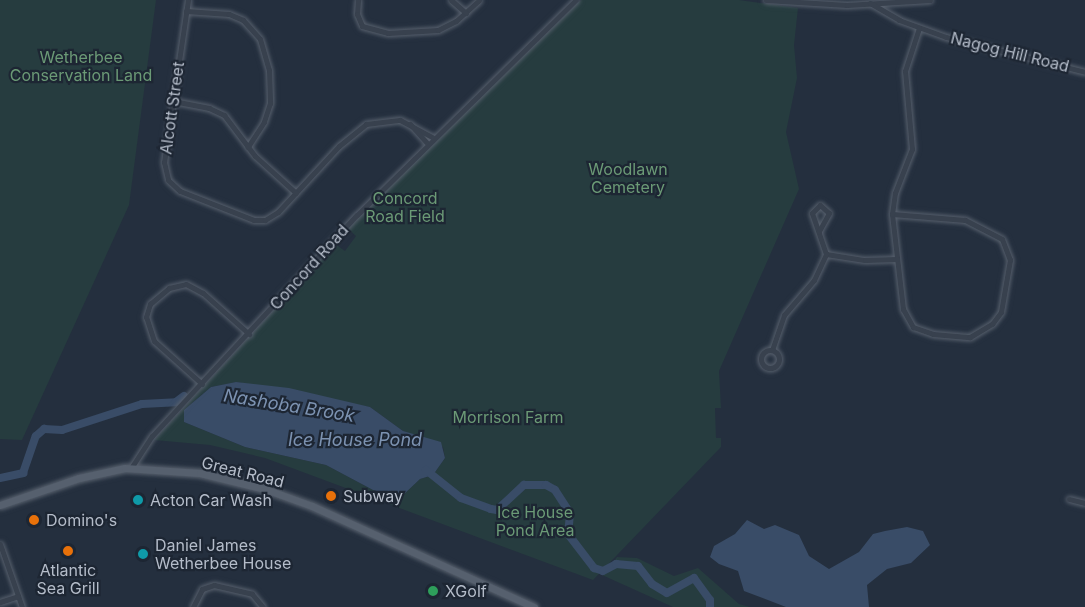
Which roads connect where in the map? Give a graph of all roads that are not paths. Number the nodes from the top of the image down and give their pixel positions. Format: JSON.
{"nodes":[{"id":1,"x":188,"y":0,"type":"edge"},
{"id":2,"x":358,"y":0,"type":"edge"},
{"id":3,"x":452,"y":0,"type":"edge"},
{"id":4,"x":479,"y":0,"type":"edge"},
{"id":5,"x":766,"y":0,"type":"edge"},
{"id":6,"x":930,"y":0,"type":"edge"},
{"id":7,"x":573,"y":2,"type":"edge"},
{"id":8,"x":808,"y":2,"type":"edge"},
{"id":9,"x":870,"y":3,"type":"junction"},
{"id":10,"x":186,"y":11,"type":"junction"},
{"id":11,"x":466,"y":13,"type":"junction"},
{"id":12,"x":919,"y":28,"type":"junction"},
{"id":13,"x":1085,"y":72,"type":"edge"},
{"id":14,"x":173,"y":102,"type":"junction"},
{"id":15,"x":406,"y":121,"type":"junction"},
{"id":16,"x":434,"y":138,"type":"junction"},
{"id":17,"x":428,"y":144,"type":"junction"},
{"id":18,"x":248,"y":147,"type":"junction"},
{"id":19,"x":296,"y":193,"type":"junction"},
{"id":20,"x":892,"y":214,"type":"junction"},
{"id":21,"x":819,"y":231,"type":"junction"},
{"id":22,"x":826,"y":254,"type":"junction"},
{"id":23,"x":897,"y":259,"type":"junction"},
{"id":24,"x":249,"y":334,"type":"junction"},
{"id":25,"x":772,"y":350,"type":"dead end"},
{"id":26,"x":202,"y":384,"type":"junction"},
{"id":27,"x":131,"y":468,"type":"junction"},
{"id":28,"x":1069,"y":499,"type":"dead end"},
{"id":29,"x":1085,"y":503,"type":"edge"},
{"id":30,"x":0,"y":504,"type":"edge"},
{"id":31,"x":0,"y":544,"type":"edge"},
{"id":32,"x":18,"y":596,"type":"junction"},
{"id":33,"x":0,"y":602,"type":"edge"},
{"id":34,"x":22,"y":607,"type":"edge"},
{"id":35,"x":193,"y":607,"type":"edge"},
{"id":36,"x":263,"y":607,"type":"edge"},
{"id":37,"x":534,"y":607,"type":"edge"}],
"edges":[{"from":1,"to":10,"type":"street","name":"Alcott Street"},
{"from":2,"to":11,"type":"street"},
{"from":3,"to":11,"type":"street"},
{"from":4,"to":11,"type":"street"},
{"from":5,"to":8,"type":"street"},
{"from":6,"to":9,"type":"street"},
{"from":7,"to":16,"type":"street","name":"Concord Road"},
{"from":8,"to":9,"type":"street"},
{"from":9,"to":12,"type":"street","name":"Nagog Hill Road"},
{"from":10,"to":14,"type":"street","name":"Alcott Street"},
{"from":10,"to":18,"type":"street"},
{"from":12,"to":13,"type":"street","name":"Nagog Hill Road"},
{"from":12,"to":20,"type":"street"},
{"from":14,"to":18,"type":"street"},
{"from":14,"to":19,"type":"street","name":"Alcott Street"},
{"from":15,"to":16,"type":"street"},
{"from":15,"to":17,"type":"street"},
{"from":15,"to":19,"type":"street","name":"Alcott Street"},
{"from":16,"to":17,"type":"street","name":"Concord Road"},
{"from":17,"to":24,"type":"street","name":"Concord Road"},
{"from":18,"to":19,"type":"street"},
{"from":20,"to":23,"type":"street"},
{"from":20,"to":23,"type":"street"},
{"from":21,"to":21,"type":"street"},
{"from":21,"to":22,"type":"street"},
{"from":22,"to":23,"type":"street"},
{"from":22,"to":25,"type":"street"},
{"from":24,"to":26,"type":"street","name":"Concord Road"},
{"from":24,"to":26,"type":"street"},
{"from":26,"to":27,"type":"street","name":"Concord Road"},
{"from":27,"to":30,"type":"main road","name":"Great Road"},
{"from":27,"to":37,"type":"main road","name":"Great Road"},
{"from":28,"to":29,"type":"street"},
{"from":31,"to":32,"type":"street"},
{"from":32,"to":33,"type":"street"},
{"from":32,"to":34,"type":"street"},
{"from":35,"to":36,"type":"street"}]}
